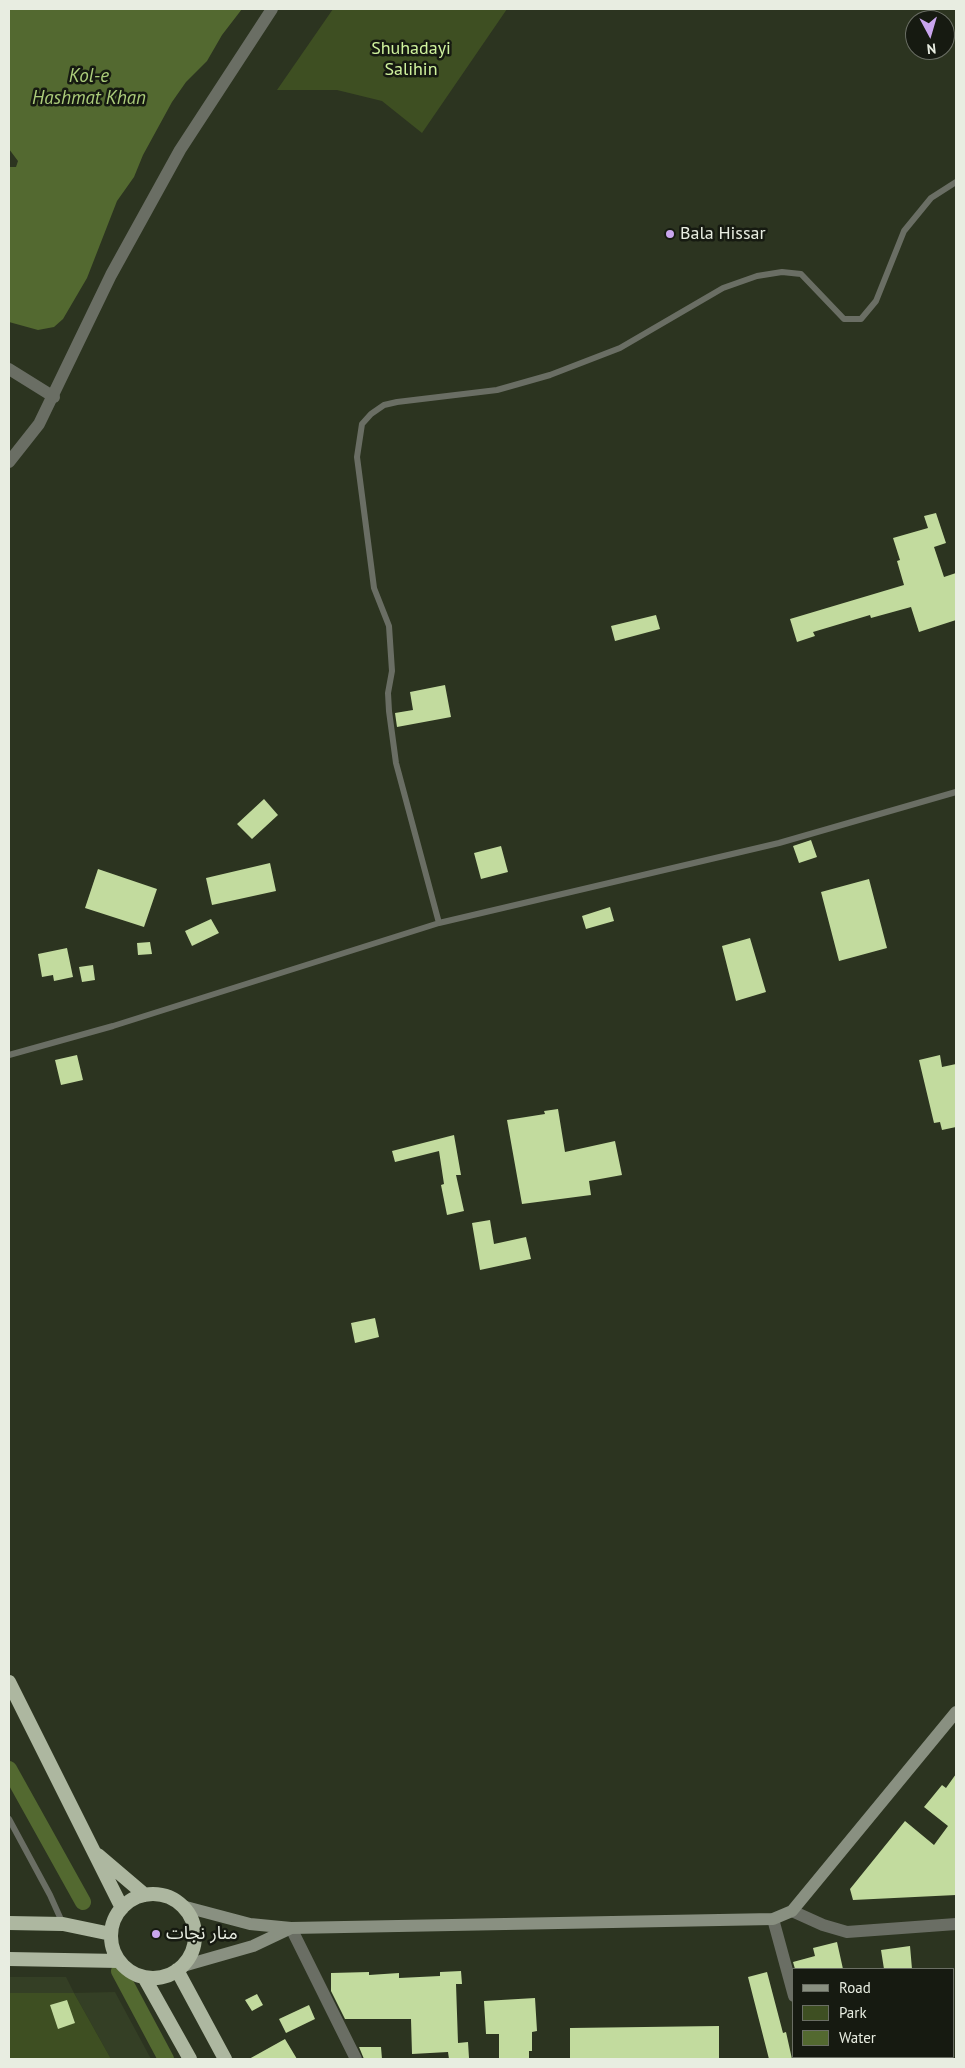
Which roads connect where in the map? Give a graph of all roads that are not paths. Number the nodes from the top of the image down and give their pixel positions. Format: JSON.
{"nodes":[{"id":1,"x":272,"y":9,"type":"edge"},
{"id":2,"x":956,"y":182,"type":"edge"},
{"id":3,"x":9,"y":369,"type":"edge"},
{"id":4,"x":54,"y":397,"type":"junction"},
{"id":5,"x":9,"y":462,"type":"edge"},
{"id":6,"x":956,"y":792,"type":"edge"},
{"id":7,"x":439,"y":923,"type":"junction"},
{"id":8,"x":9,"y":1055,"type":"edge"},
{"id":9,"x":9,"y":1682,"type":"edge"},
{"id":10,"x":956,"y":1712,"type":"edge"},
{"id":11,"x":9,"y":1819,"type":"edge"},
{"id":12,"x":92,"y":1850,"type":"junction"},
{"id":13,"x":145,"y":1895,"type":"junction"},
{"id":14,"x":182,"y":1906,"type":"junction"},
{"id":15,"x":122,"y":1908,"type":"junction"},
{"id":16,"x":792,"y":1911,"type":"junction"},
{"id":17,"x":772,"y":1919,"type":"junction"},
{"id":18,"x":9,"y":1923,"type":"edge"},
{"id":19,"x":62,"y":1924,"type":"junction"},
{"id":20,"x":956,"y":1924,"type":"edge"},
{"id":21,"x":291,"y":1928,"type":"junction"},
{"id":22,"x":111,"y":1934,"type":"junction"},
{"id":23,"x":9,"y":1959,"type":"edge"},
{"id":24,"x":119,"y":1961,"type":"junction"},
{"id":25,"x":180,"y":1968,"type":"junction"},
{"id":26,"x":144,"y":1977,"type":"junction"},
{"id":27,"x":792,"y":1989,"type":"edge"},
{"id":28,"x":190,"y":2059,"type":"edge"},
{"id":29,"x":225,"y":2059,"type":"edge"},
{"id":30,"x":356,"y":2059,"type":"edge"}],
"edges":[{"from":1,"to":4,"type":"street"},
{"from":2,"to":7,"type":"lane"},
{"from":3,"to":4,"type":"street"},
{"from":4,"to":5,"type":"street"},
{"from":6,"to":7,"type":"lane"},
{"from":7,"to":8,"type":"lane"},
{"from":9,"to":12,"type":"highway"},
{"from":10,"to":16,"type":"main road"},
{"from":11,"to":19,"type":"lane"},
{"from":12,"to":13,"type":"highway"},
{"from":12,"to":15,"type":"highway"},
{"from":13,"to":14,"type":"highway"},
{"from":13,"to":15,"type":"highway"},
{"from":14,"to":21,"type":"main road"},
{"from":14,"to":25,"type":"highway"},
{"from":15,"to":22,"type":"highway"},
{"from":16,"to":17,"type":"main road"},
{"from":16,"to":20,"type":"street"},
{"from":17,"to":21,"type":"main road"},
{"from":17,"to":27,"type":"street"},
{"from":18,"to":19,"type":"highway"},
{"from":19,"to":22,"type":"highway"},
{"from":21,"to":25,"type":"main road"},
{"from":21,"to":30,"type":"street"},
{"from":22,"to":24,"type":"highway"},
{"from":23,"to":24,"type":"highway"},
{"from":24,"to":26,"type":"highway"},
{"from":25,"to":26,"type":"highway"},
{"from":25,"to":29,"type":"highway"},
{"from":26,"to":28,"type":"highway"}]}
